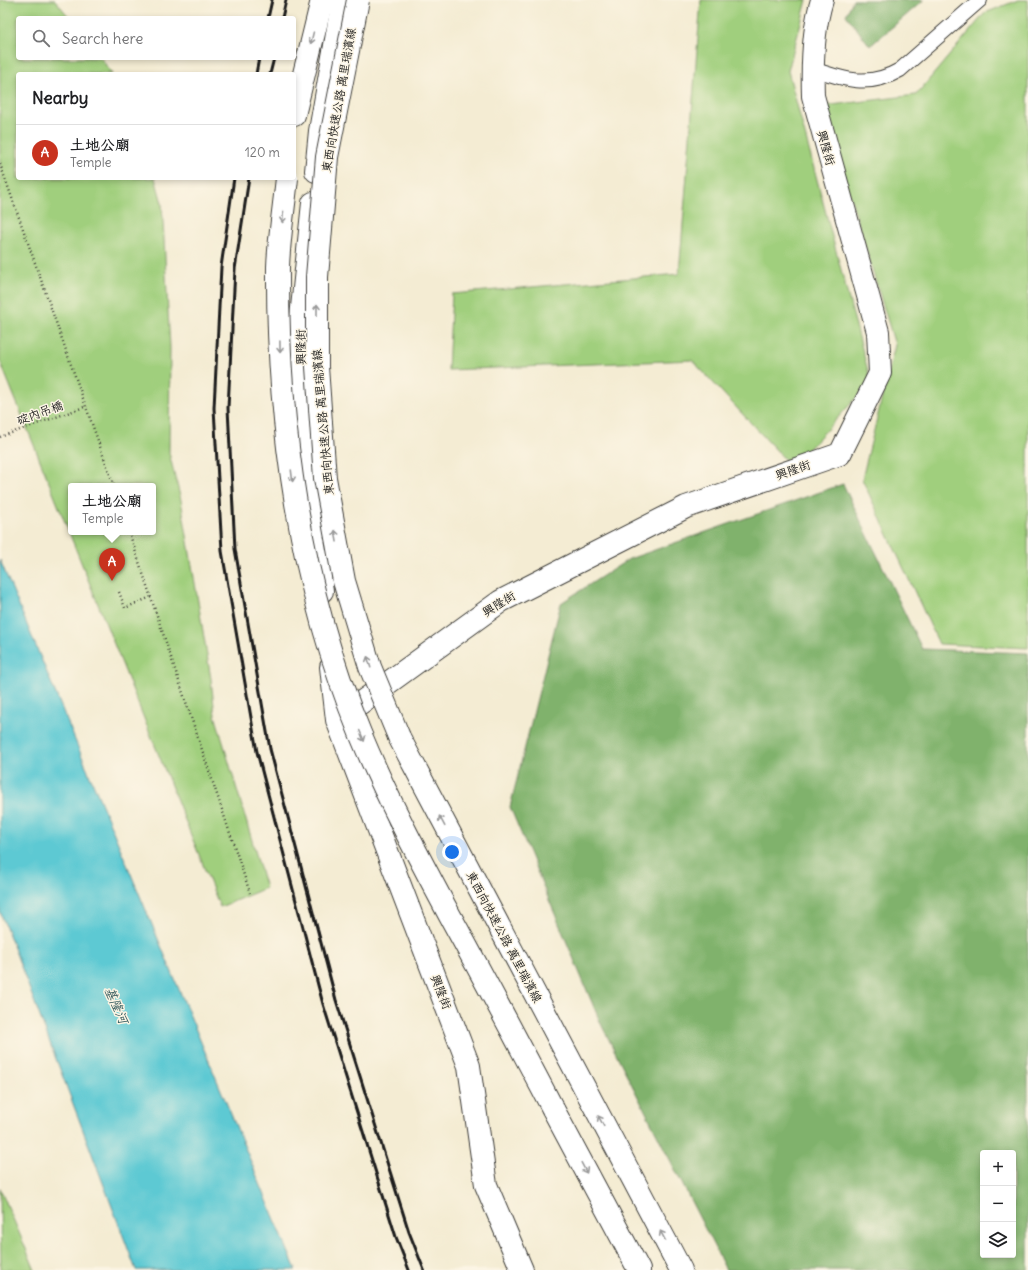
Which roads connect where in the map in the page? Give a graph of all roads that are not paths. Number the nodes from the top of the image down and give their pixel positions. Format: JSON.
{"nodes":[{"id":1,"x":322,"y":0,"type":"edge"},
{"id":2,"x":343,"y":0,"type":"edge"},
{"id":3,"x":358,"y":0,"type":"edge"},
{"id":4,"x":822,"y":0,"type":"edge"},
{"id":5,"x":980,"y":0,"type":"edge"},
{"id":6,"x":813,"y":69,"type":"junction"},
{"id":7,"x":296,"y":107,"type":"edge"},
{"id":8,"x":287,"y":180,"type":"edge"},
{"id":9,"x":337,"y":720,"type":"junction"},
{"id":10,"x":522,"y":1270,"type":"edge"},
{"id":11,"x":639,"y":1270,"type":"edge"},
{"id":12,"x":681,"y":1270,"type":"edge"}],
"edges":[{"from":1,"to":7,"type":"main road","one_way":true},
{"from":2,"to":9,"type":"main road","name":"興隆街"},
{"from":12,"to":3,"type":"main road","name":"東西向快速公路 萬里瑞濱線","one_way":true,"bridge":true},
{"from":4,"to":6,"type":"main road","name":"興隆街"},
{"from":5,"to":6,"type":"lane"},
{"from":6,"to":9,"type":"main road","name":"興隆街"},
{"from":8,"to":11,"type":"main road","one_way":true,"bridge":true},
{"from":9,"to":10,"type":"main road","name":"興隆街"}]}
